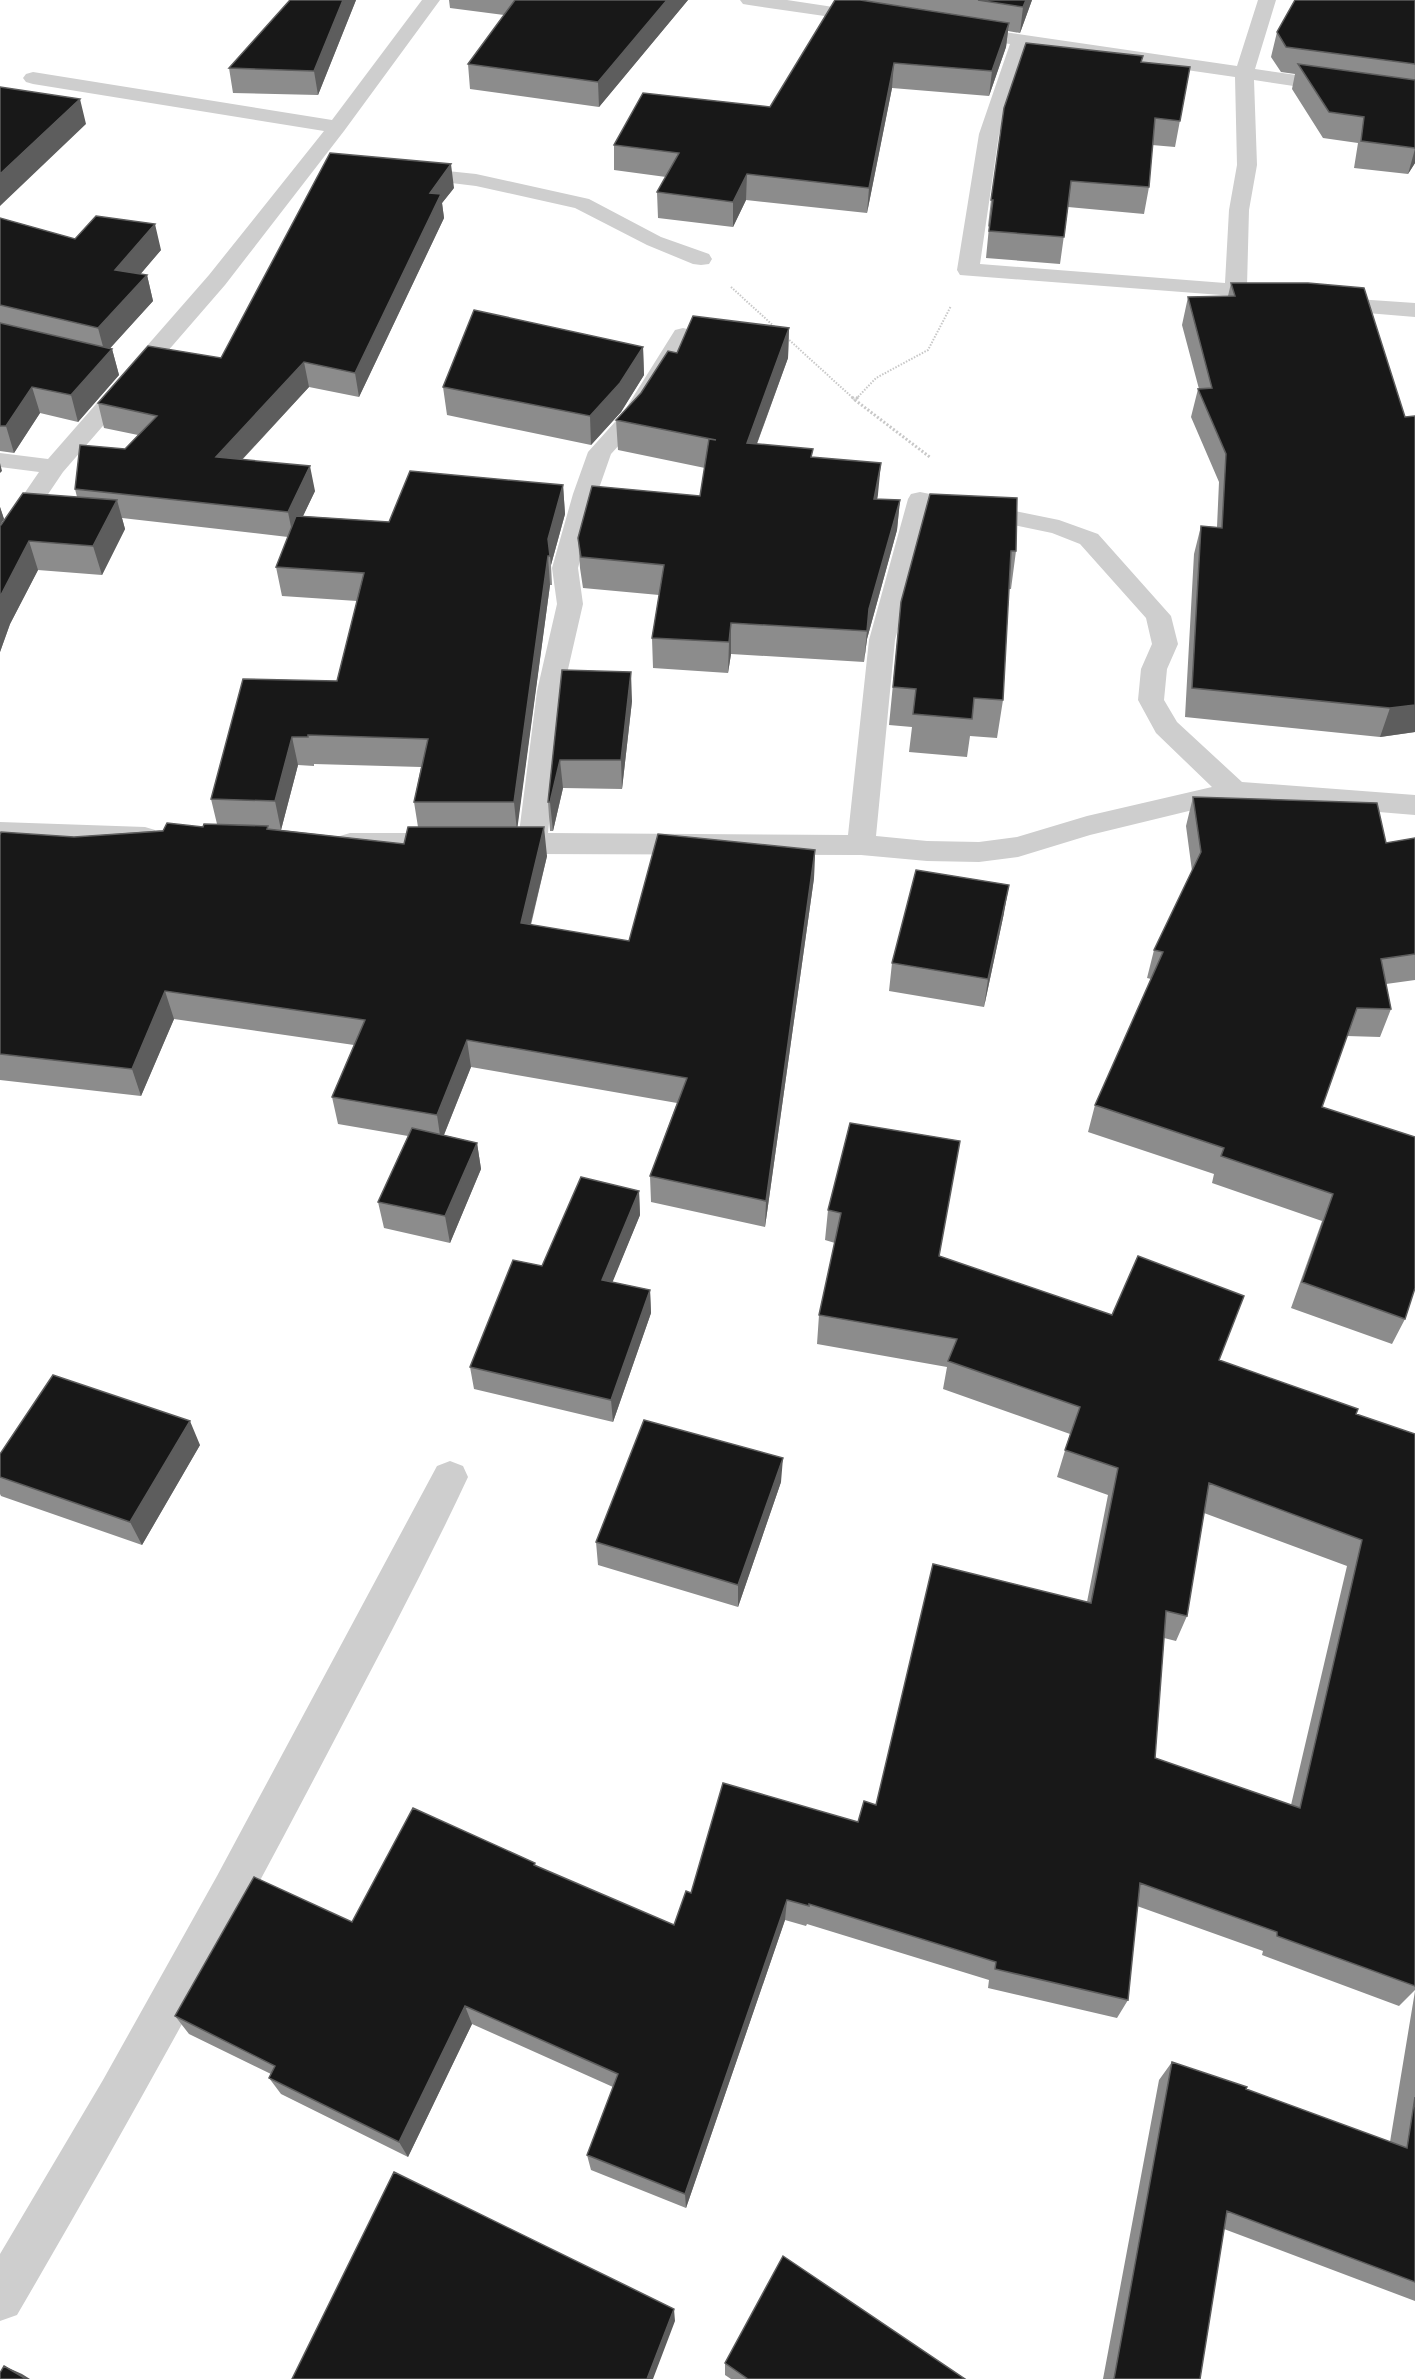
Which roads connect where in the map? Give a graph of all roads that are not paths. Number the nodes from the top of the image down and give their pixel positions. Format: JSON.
{"nodes":[{"id":1,"x":431,"y":0,"type":"edge"},
{"id":2,"x":748,"y":0,"type":"edge"},
{"id":3,"x":1267,"y":0,"type":"edge"},
{"id":4,"x":894,"y":22,"type":"edge"},
{"id":5,"x":940,"y":29,"type":"edge"},
{"id":6,"x":1020,"y":41,"type":"junction"},
{"id":7,"x":1244,"y":75,"type":"junction"},
{"id":8,"x":33,"y":78,"type":"dead end"},
{"id":9,"x":1415,"y":98,"type":"edge"},
{"id":10,"x":337,"y":127,"type":"junction"},
{"id":11,"x":309,"y":162,"type":"junction"},
{"id":12,"x":331,"y":164,"type":"edge"},
{"id":13,"x":387,"y":170,"type":"edge"},
{"id":14,"x":700,"y":259,"type":"road end"},
{"id":15,"x":1236,"y":290,"type":"junction"},
{"id":16,"x":1274,"y":300,"type":"edge"},
{"id":17,"x":1306,"y":303,"type":"edge"},
{"id":18,"x":1415,"y":310,"type":"edge"},
{"id":19,"x":683,"y":336,"type":"edge"},
{"id":20,"x":116,"y":365,"type":"dead end"},
{"id":21,"x":139,"y":371,"type":"junction"},
{"id":22,"x":0,"y":460,"type":"edge"},
{"id":23,"x":54,"y":467,"type":"junction"},
{"id":24,"x":0,"y":547,"type":"edge"},
{"id":25,"x":1234,"y":791,"type":"junction"},
{"id":26,"x":1415,"y":805,"type":"edge"},
{"id":27,"x":0,"y":832,"type":"edge"},
{"id":28,"x":175,"y":838,"type":"edge"},
{"id":29,"x":325,"y":843,"type":"edge"},
{"id":30,"x":532,"y":844,"type":"junction"},
{"id":31,"x":861,"y":845,"type":"junction"},
{"id":32,"x":450,"y":1477,"type":"dead end"},
{"id":33,"x":0,"y":2298,"type":"edge"}],
"edges":[{"from":1,"to":10,"type":"street"},
{"from":2,"to":4,"type":"street"},
{"from":3,"to":7,"type":"street"},
{"from":5,"to":6,"type":"street"},
{"from":6,"to":7,"type":"street"},
{"from":6,"to":15,"type":"street"},
{"from":7,"to":9,"type":"street"},
{"from":7,"to":15,"type":"street"},
{"from":8,"to":10,"type":"street"},
{"from":10,"to":11,"type":"street"},
{"from":11,"to":12,"type":"street"},
{"from":11,"to":21,"type":"street"},
{"from":13,"to":14,"type":"street"},
{"from":15,"to":16,"type":"street"},
{"from":17,"to":18,"type":"street"},
{"from":19,"to":30,"type":"street"},
{"from":20,"to":21,"type":"street"},
{"from":21,"to":23,"type":"street"},
{"from":22,"to":23,"type":"street"},
{"from":23,"to":24,"type":"street"},
{"from":25,"to":26,"type":"street"},
{"from":25,"to":31,"type":"street"},
{"from":25,"to":31,"type":"street"},
{"from":27,"to":28,"type":"street"},
{"from":29,"to":30,"type":"street"},
{"from":30,"to":31,"type":"street"},
{"from":32,"to":33,"type":"street"}]}
